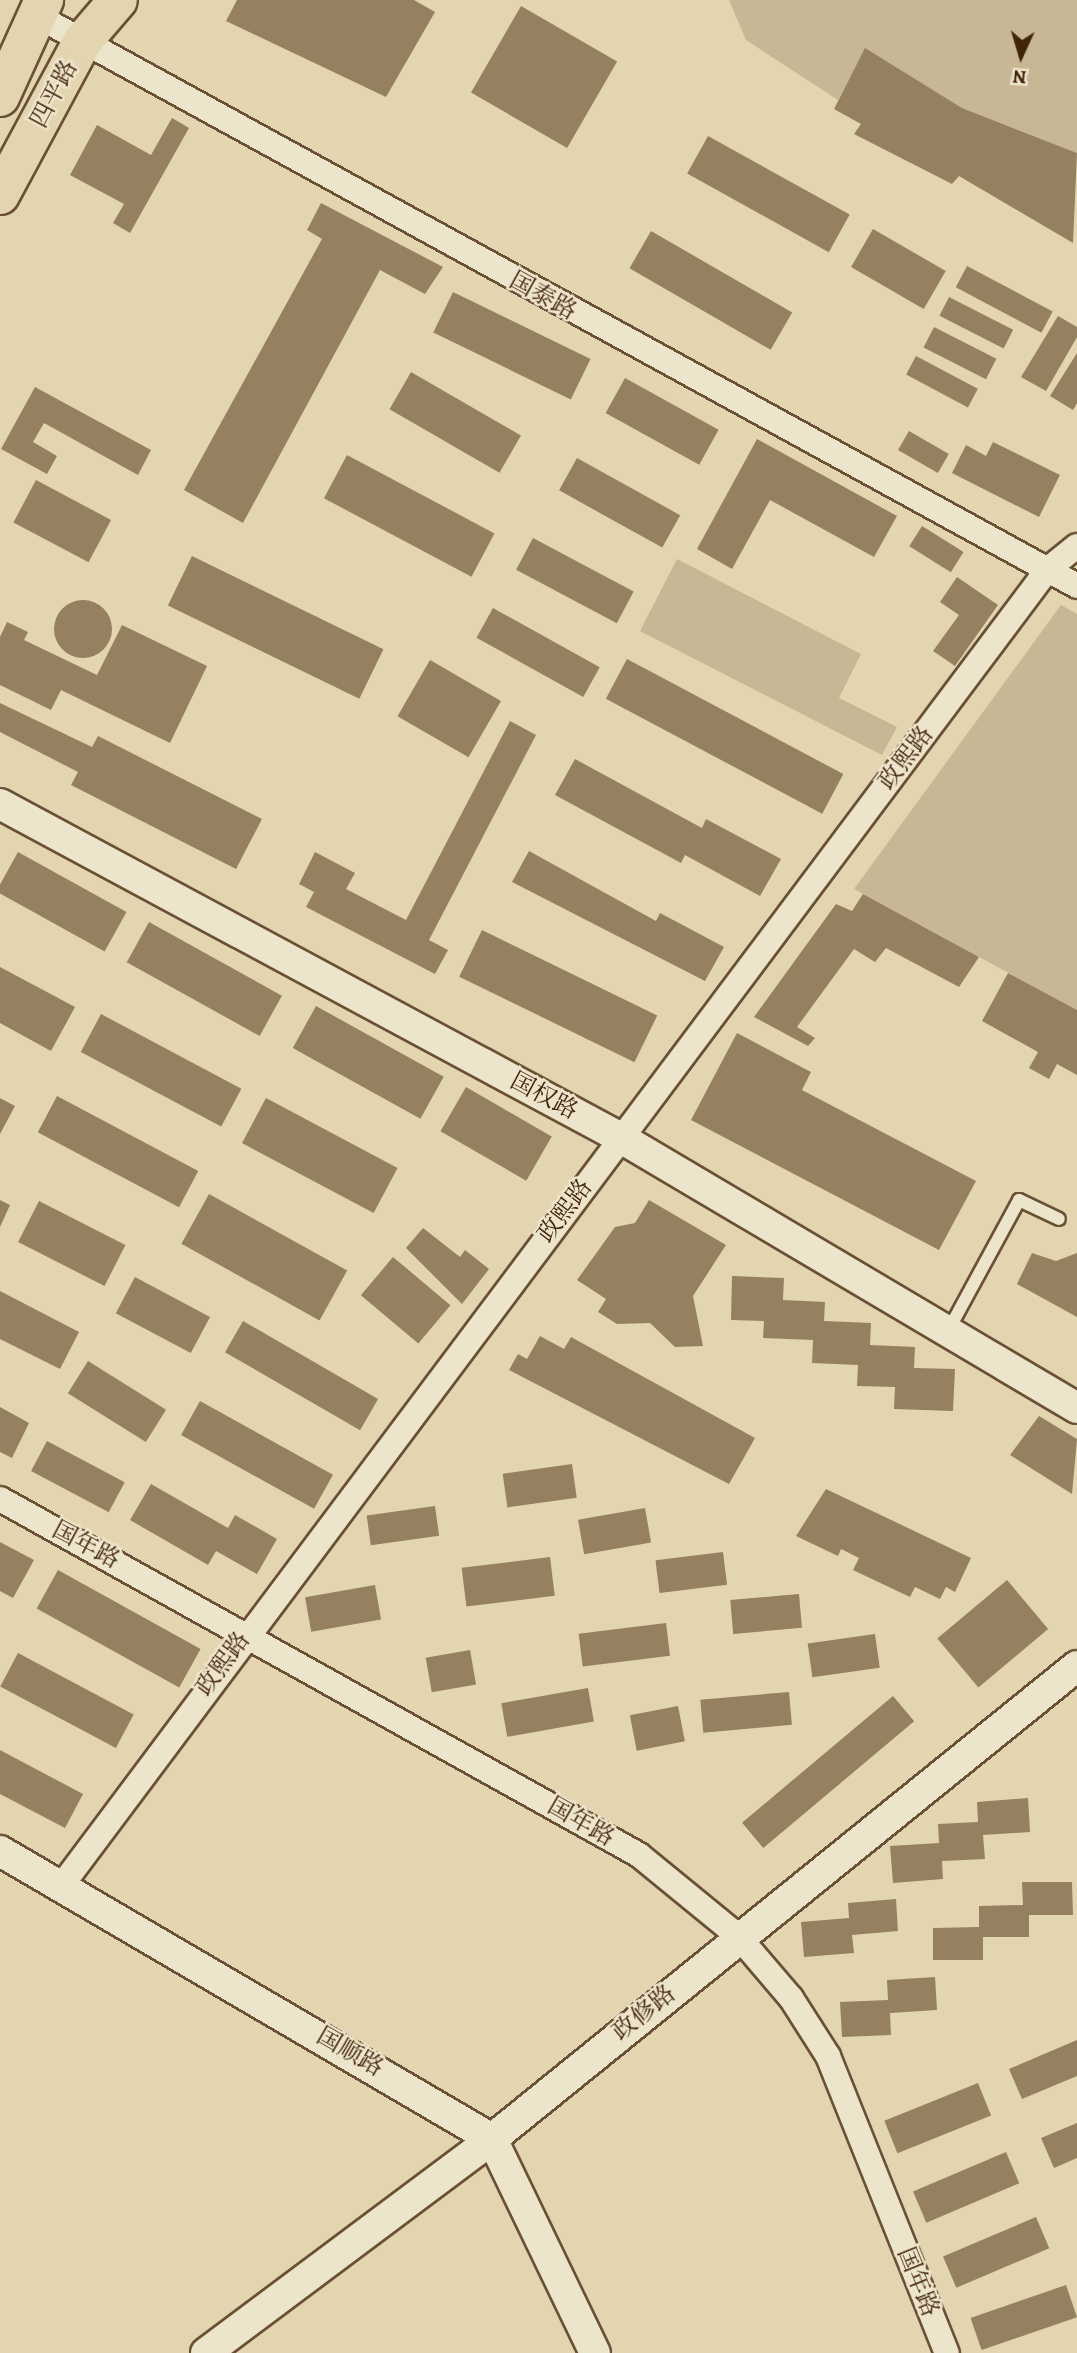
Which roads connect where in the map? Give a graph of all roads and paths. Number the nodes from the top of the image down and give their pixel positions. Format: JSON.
{"nodes":[{"id":1,"x":98,"y":0,"type":"edge"},
{"id":2,"x":118,"y":0,"type":"edge"},
{"id":3,"x":47,"y":6,"type":"edge"},
{"id":4,"x":82,"y":42,"type":"junction"},
{"id":5,"x":0,"y":97,"type":"edge"},
{"id":6,"x":0,"y":195,"type":"edge"},
{"id":7,"x":1077,"y":546,"type":"edge"},
{"id":8,"x":1047,"y":570,"type":"junction"},
{"id":9,"x":1077,"y":586,"type":"edge"},
{"id":10,"x":1,"y":807,"type":"edge"},
{"id":11,"x":621,"y":1138,"type":"junction"},
{"id":12,"x":1059,"y":1219,"type":"dead end"},
{"id":13,"x":948,"y":1331,"type":"junction"},
{"id":14,"x":1077,"y":1408,"type":"edge"},
{"id":15,"x":0,"y":1499,"type":"edge"},
{"id":16,"x":247,"y":1632,"type":"junction"},
{"id":17,"x":1077,"y":1666,"type":"edge"},
{"id":18,"x":0,"y":1851,"type":"edge"},
{"id":19,"x":62,"y":1885,"type":"junction"},
{"id":20,"x":738,"y":1936,"type":"junction"},
{"id":21,"x":492,"y":2139,"type":"junction"},
{"id":22,"x":206,"y":2353,"type":"edge"},
{"id":23,"x":595,"y":2353,"type":"edge"},
{"id":24,"x":947,"y":2353,"type":"edge"}],
"edges":[{"from":1,"to":4,"type":"main road"},
{"from":2,"to":4,"type":"main road","name":"四平路"},
{"from":3,"to":4,"type":"street","name":"国泰路"},
{"from":3,"to":5,"type":"main road","name":"四平路"},
{"from":4,"to":6,"type":"main road","name":"四平路"},
{"from":4,"to":8,"type":"street","name":"国泰路"},
{"from":7,"to":8,"type":"street","name":"政熙路"},
{"from":8,"to":9,"type":"street","name":"国泰路"},
{"from":8,"to":11,"type":"street","name":"政熙路"},
{"from":10,"to":11,"type":"street","name":"国权路"},
{"from":11,"to":13,"type":"street","name":"国权路"},
{"from":11,"to":16,"type":"street","name":"政熙路"},
{"from":12,"to":13,"type":"lane"},
{"from":13,"to":14,"type":"street","name":"国权路"},
{"from":15,"to":16,"type":"street","name":"国年路"},
{"from":16,"to":19,"type":"street","name":"政熙路"},
{"from":16,"to":20,"type":"street","name":"国年路"},
{"from":17,"to":20,"type":"street","name":"政修路"},
{"from":18,"to":19,"type":"street","name":"国顺路"},
{"from":19,"to":21,"type":"street","name":"国顺路"},
{"from":20,"to":21,"type":"street","name":"政修路"},
{"from":20,"to":24,"type":"street","name":"国年路"},
{"from":21,"to":22,"type":"street","name":"政修路"},
{"from":21,"to":23,"type":"street"}]}
